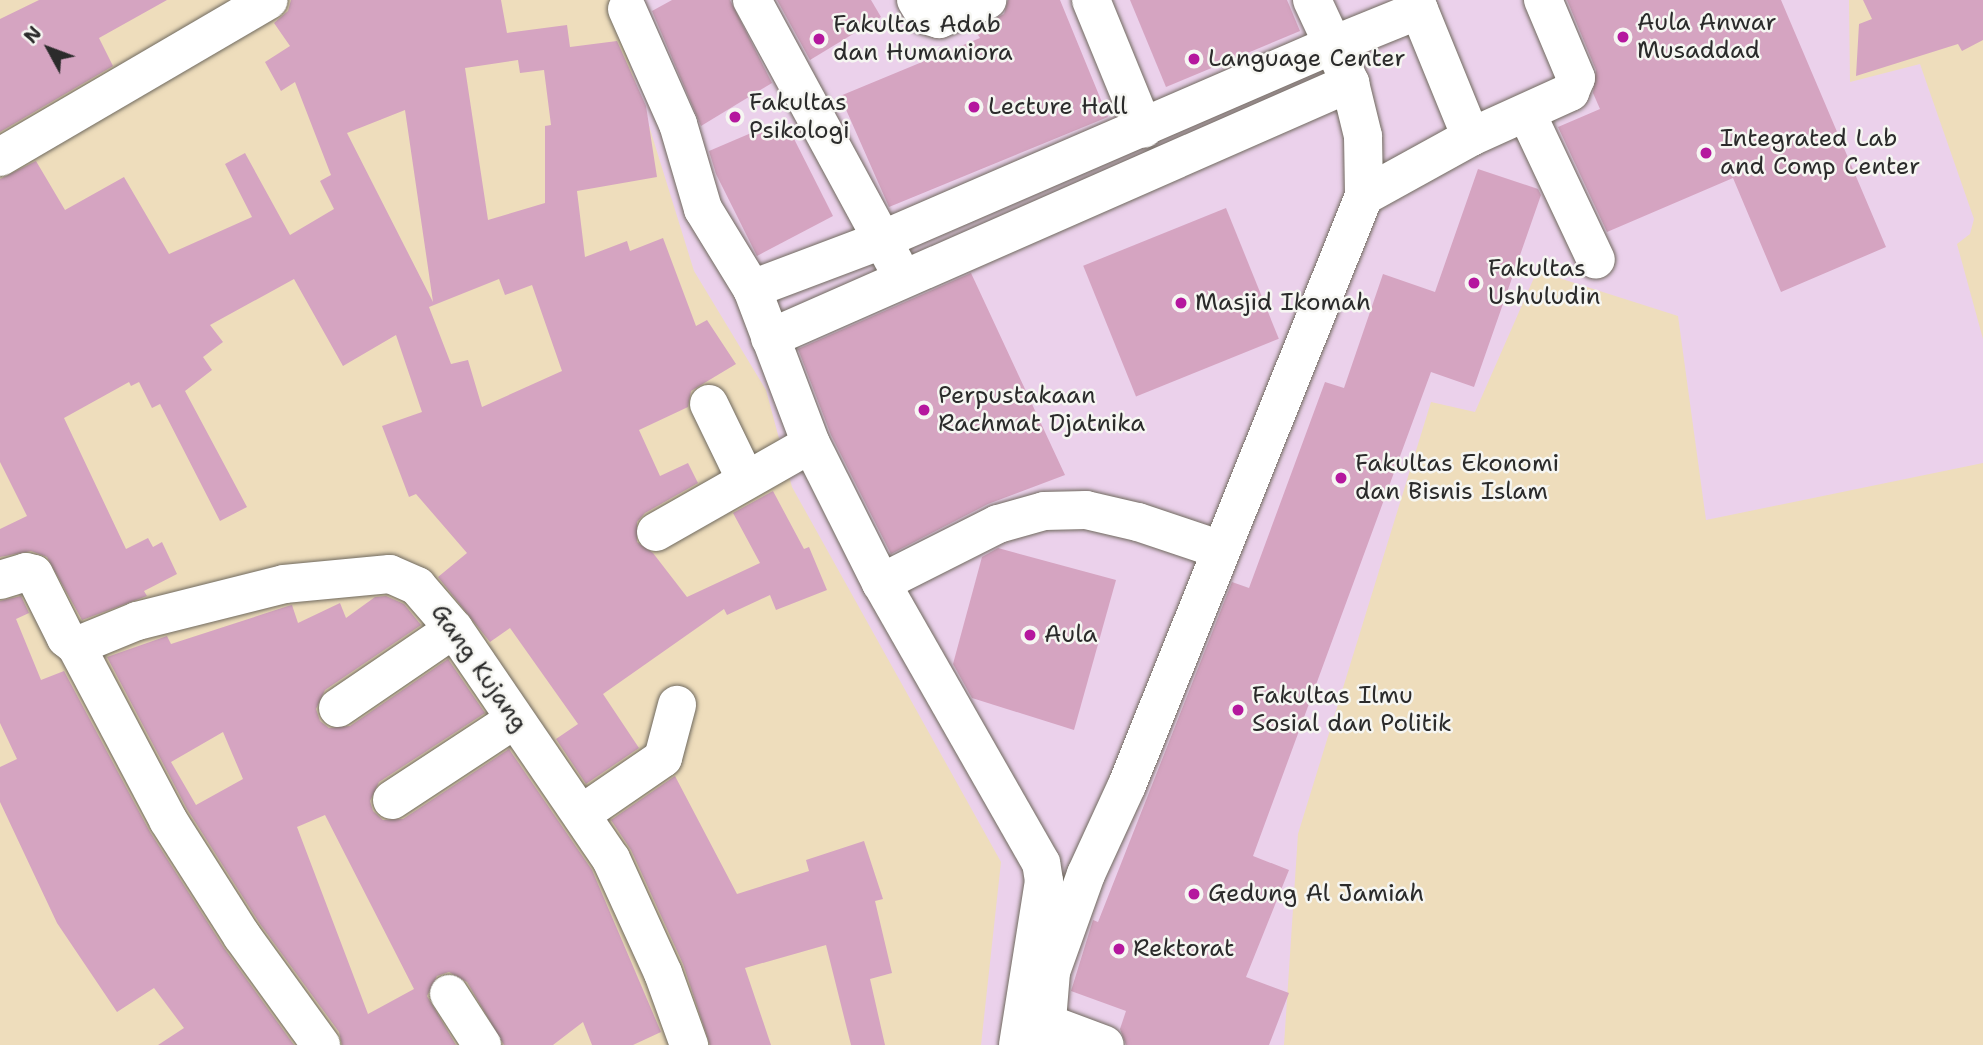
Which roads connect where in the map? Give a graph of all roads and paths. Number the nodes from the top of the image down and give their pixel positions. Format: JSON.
{"nodes":[{"id":1,"x":752,"y":0,"type":"edge"},
{"id":2,"x":916,"y":0,"type":"edge"},
{"id":3,"x":987,"y":0,"type":"edge"},
{"id":4,"x":1091,"y":0,"type":"edge"},
{"id":5,"x":1312,"y":0,"type":"edge"},
{"id":6,"x":1543,"y":0,"type":"edge"},
{"id":7,"x":266,"y":1,"type":"edge"},
{"id":8,"x":1417,"y":5,"type":"edge"},
{"id":9,"x":627,"y":9,"type":"dead end"},
{"id":10,"x":1333,"y":45,"type":"junction"},
{"id":11,"x":1350,"y":83,"type":"junction"},
{"id":12,"x":1527,"y":114,"type":"junction"},
{"id":13,"x":1144,"y":129,"type":"junction"},
{"id":14,"x":1471,"y":137,"type":"junction"},
{"id":15,"x":0,"y":157,"type":"edge"},
{"id":16,"x":1364,"y":196,"type":"junction"},
{"id":17,"x":884,"y":239,"type":"junction"},
{"id":18,"x":1595,"y":260,"type":"dead end"},
{"id":19,"x":901,"y":277,"type":"junction"},
{"id":20,"x":752,"y":289,"type":"junction"},
{"id":21,"x":770,"y":338,"type":"junction"},
{"id":22,"x":709,"y":404,"type":"dead end"},
{"id":23,"x":811,"y":444,"type":"junction"},
{"id":24,"x":745,"y":478,"type":"junction"},
{"id":25,"x":656,"y":532,"type":"dead end"},
{"id":26,"x":1218,"y":549,"type":"junction"},
{"id":27,"x":9,"y":577,"type":"edge"},
{"id":28,"x":881,"y":583,"type":"junction"},
{"id":29,"x":454,"y":629,"type":"junction"},
{"id":30,"x":76,"y":646,"type":"junction"},
{"id":31,"x":677,"y":705,"type":"dead end"},
{"id":32,"x":338,"y":708,"type":"dead end"},
{"id":33,"x":514,"y":720,"type":"junction"},
{"id":34,"x":392,"y":800,"type":"dead end"},
{"id":35,"x":583,"y":813,"type":"junction"},
{"id":36,"x":1086,"y":874,"type":"junction"},
{"id":37,"x":1044,"y":881,"type":"junction"},
{"id":38,"x":449,"y":994,"type":"dead end"},
{"id":39,"x":1034,"y":1031,"type":"edge"},
{"id":40,"x":321,"y":1045,"type":"edge"},
{"id":41,"x":482,"y":1045,"type":"edge"},
{"id":42,"x":689,"y":1045,"type":"edge"},
{"id":43,"x":1105,"y":1045,"type":"edge"}],
"edges":[{"from":1,"to":17,"type":"street"},
{"from":2,"to":3,"type":"street"},
{"from":4,"to":13,"type":"street"},
{"from":5,"to":10,"type":"street"},
{"from":6,"to":12,"type":"street"},
{"from":7,"to":15,"type":"street"},
{"from":8,"to":10,"type":"street"},
{"from":8,"to":14,"type":"street"},
{"from":9,"to":20,"type":"street"},
{"from":10,"to":11,"type":"street"},
{"from":10,"to":13,"type":"street"},
{"from":11,"to":16,"type":"street"},
{"from":11,"to":19,"type":"street"},
{"from":12,"to":14,"type":"street"},
{"from":12,"to":18,"type":"street"},
{"from":13,"to":17,"type":"street"},
{"from":14,"to":16,"type":"street"},
{"from":16,"to":26,"type":"street"},
{"from":17,"to":19,"type":"street"},
{"from":17,"to":20,"type":"street"},
{"from":19,"to":21,"type":"street"},
{"from":20,"to":21,"type":"street"},
{"from":21,"to":23,"type":"street"},
{"from":22,"to":24,"type":"street"},
{"from":23,"to":24,"type":"street"},
{"from":23,"to":28,"type":"street"},
{"from":24,"to":25,"type":"street"},
{"from":26,"to":28,"type":"street"},
{"from":26,"to":36,"type":"street"},
{"from":27,"to":30,"type":"street"},
{"from":28,"to":37,"type":"street"},
{"from":29,"to":30,"type":"street","name":"Gang Kujang"},
{"from":29,"to":32,"type":"street"},
{"from":29,"to":33,"type":"street","name":"Gang Kujang"},
{"from":30,"to":40,"type":"street"},
{"from":31,"to":35,"type":"street"},
{"from":33,"to":34,"type":"street"},
{"from":33,"to":35,"type":"street","name":"Gang Kujang"},
{"from":35,"to":42,"type":"street","name":"Gang Kujang"},
{"from":36,"to":37,"type":"street"},
{"from":36,"to":39,"type":"street"},
{"from":37,"to":39,"type":"street"},
{"from":38,"to":41,"type":"street"},
{"from":39,"to":43,"type":"street"}]}
